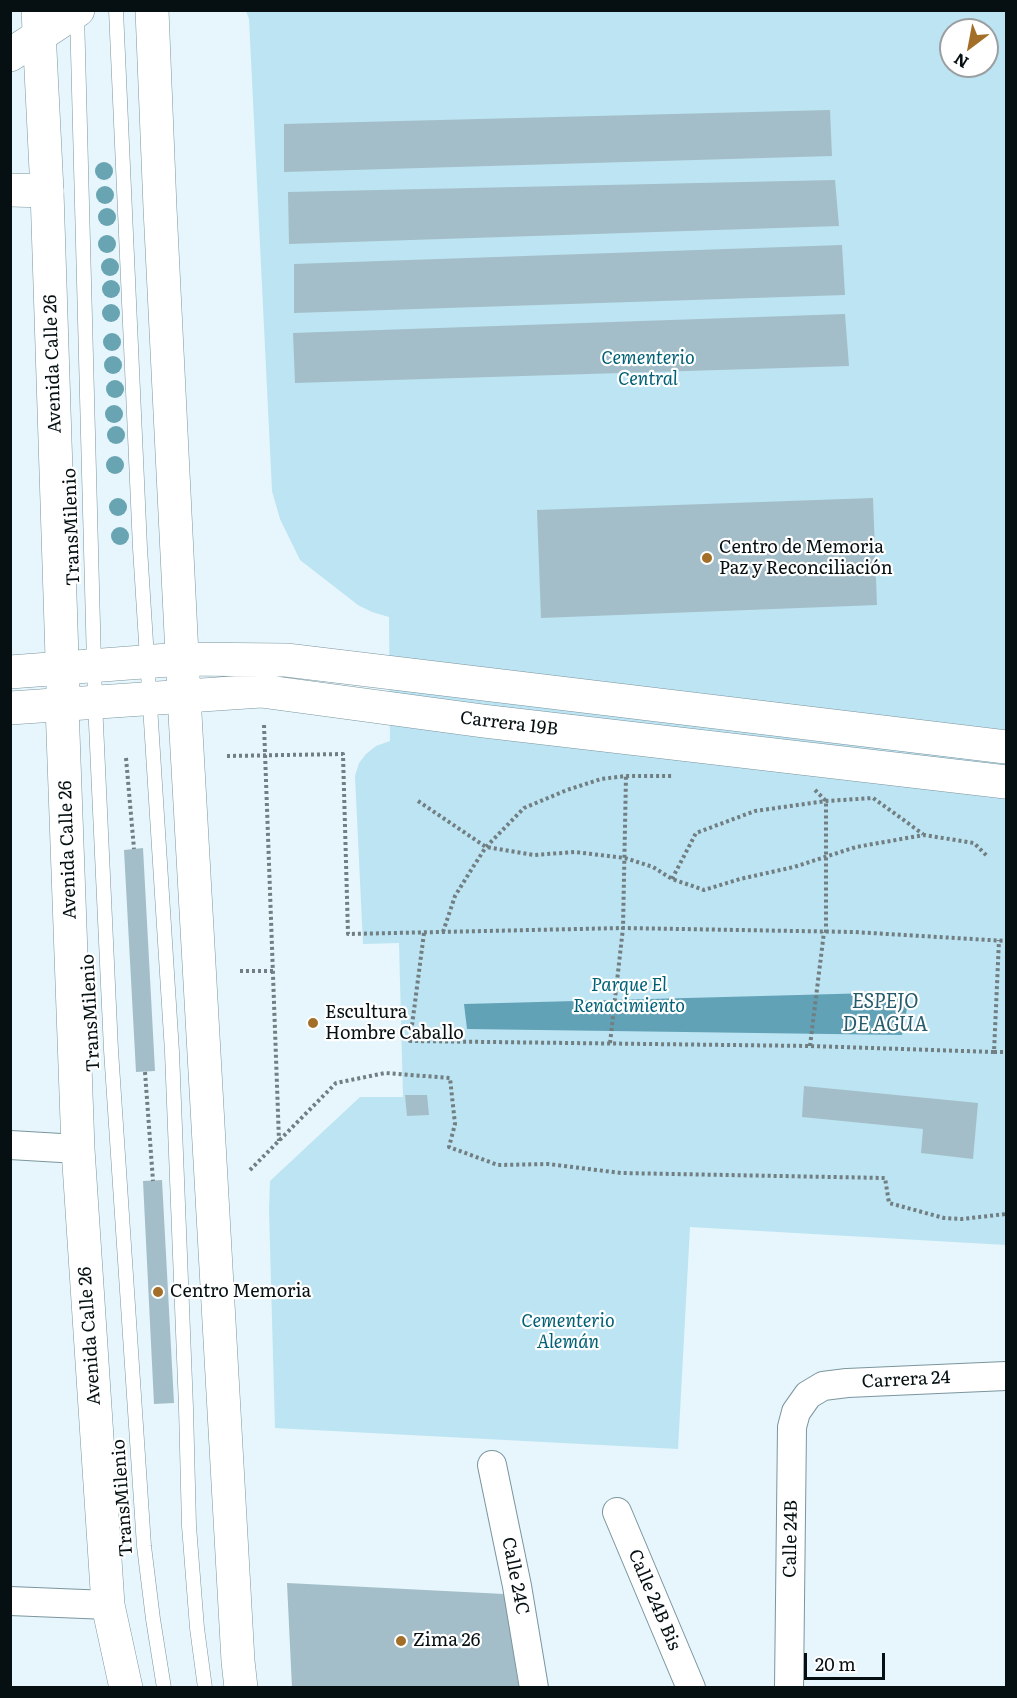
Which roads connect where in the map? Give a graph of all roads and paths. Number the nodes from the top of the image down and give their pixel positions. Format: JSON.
{"nodes":[{"id":1,"x":116,"y":10,"type":"edge"},
{"id":2,"x":153,"y":10,"type":"edge"},
{"id":3,"x":77,"y":11,"type":"edge"},
{"id":4,"x":38,"y":23,"type":"edge"},
{"id":5,"x":10,"y":55,"type":"edge"},
{"id":6,"x":10,"y":190,"type":"edge"},
{"id":7,"x":47,"y":190,"type":"junction"},
{"id":8,"x":182,"y":658,"type":"junction"},
{"id":9,"x":148,"y":661,"type":"junction"},
{"id":10,"x":95,"y":665,"type":"junction"},
{"id":11,"x":62,"y":668,"type":"junction"},
{"id":12,"x":10,"y":672,"type":"edge"},
{"id":13,"x":184,"y":696,"type":"junction"},
{"id":14,"x":149,"y":698,"type":"junction"},
{"id":15,"x":95,"y":702,"type":"junction"},
{"id":16,"x":62,"y":705,"type":"junction"},
{"id":17,"x":10,"y":708,"type":"edge"},
{"id":18,"x":264,"y":725,"type":"dead end"},
{"id":19,"x":1006,"y":747,"type":"edge"},
{"id":20,"x":266,"y":755,"type":"junction"},
{"id":21,"x":227,"y":756,"type":"dead end"},
{"id":22,"x":117,"y":758,"type":"dead end"},
{"id":23,"x":626,"y":776,"type":"junction"},
{"id":24,"x":677,"y":776,"type":"dead end"},
{"id":25,"x":1006,"y":782,"type":"edge"},
{"id":26,"x":812,"y":787,"type":"dead end"},
{"id":27,"x":418,"y":801,"type":"dead end"},
{"id":28,"x":826,"y":801,"type":"junction"},
{"id":29,"x":924,"y":835,"type":"junction"},
{"id":30,"x":486,"y":848,"type":"junction"},
{"id":31,"x":134,"y":849,"type":"dead end"},
{"id":32,"x":826,"y":856,"type":"junction"},
{"id":33,"x":988,"y":857,"type":"dead end"},
{"id":34,"x":625,"y":858,"type":"junction"},
{"id":35,"x":672,"y":879,"type":"junction"},
{"id":36,"x":623,"y":928,"type":"junction"},
{"id":37,"x":443,"y":932,"type":"junction"},
{"id":38,"x":825,"y":932,"type":"junction"},
{"id":39,"x":424,"y":933,"type":"junction"},
{"id":40,"x":999,"y":940,"type":"junction"},
{"id":41,"x":1006,"y":941,"type":"edge"},
{"id":42,"x":240,"y":971,"type":"dead end"},
{"id":43,"x":273,"y":971,"type":"junction"},
{"id":44,"x":610,"y":1043,"type":"junction"},
{"id":45,"x":810,"y":1046,"type":"junction"},
{"id":46,"x":994,"y":1052,"type":"junction"},
{"id":47,"x":1006,"y":1052,"type":"edge"},
{"id":48,"x":145,"y":1072,"type":"dead end"},
{"id":49,"x":279,"y":1142,"type":"junction"},
{"id":50,"x":10,"y":1145,"type":"edge"},
{"id":51,"x":78,"y":1149,"type":"junction"},
{"id":52,"x":250,"y":1170,"type":"dead end"},
{"id":53,"x":153,"y":1181,"type":"dead end"},
{"id":54,"x":1006,"y":1214,"type":"edge"},
{"id":55,"x":1006,"y":1376,"type":"edge"},
{"id":56,"x":807,"y":1395,"type":"joint"},
{"id":57,"x":492,"y":1465,"type":"dead end"},
{"id":58,"x":617,"y":1512,"type":"dead end"},
{"id":59,"x":10,"y":1600,"type":"edge"},
{"id":60,"x":108,"y":1605,"type":"junction"},
{"id":61,"x":126,"y":1688,"type":"edge"},
{"id":62,"x":164,"y":1688,"type":"edge"},
{"id":63,"x":205,"y":1688,"type":"edge"},
{"id":64,"x":241,"y":1688,"type":"edge"},
{"id":65,"x":534,"y":1688,"type":"edge"},
{"id":66,"x":691,"y":1688,"type":"edge"},
{"id":67,"x":789,"y":1688,"type":"edge"}],
"edges":[{"from":1,"to":9,"type":"lane"},
{"from":2,"to":8,"type":"main road"},
{"from":3,"to":4,"type":"main road"},
{"from":3,"to":10,"type":"lane","name":"TransMilenio"},
{"from":4,"to":5,"type":"main road"},
{"from":4,"to":7,"type":"main road","name":"Avenida Calle 26"},
{"from":6,"to":7,"type":"main road"},
{"from":7,"to":11,"type":"main road","name":"Avenida Calle 26"},
{"from":8,"to":9,"type":"main road","name":"Carrera 19B"},
{"from":8,"to":13,"type":"main road"},
{"from":8,"to":19,"type":"main road","name":"Carrera 19B"},
{"from":9,"to":10,"type":"main road","name":"Carrera 19B"},
{"from":9,"to":14,"type":"lane"},
{"from":10,"to":11,"type":"main road","name":"Carrera 19B"},
{"from":10,"to":15,"type":"lane","name":"TransMilenio"},
{"from":11,"to":12,"type":"main road","name":"Carrera 19B"},
{"from":11,"to":16,"type":"main road","name":"Avenida Calle 26"},
{"from":13,"to":14,"type":"main road","name":"Carrera 19B"},
{"from":13,"to":25,"type":"main road","name":"Carrera 19B"},
{"from":13,"to":64,"type":"main road"},
{"from":14,"to":15,"type":"main road","name":"Carrera 19B"},
{"from":14,"to":63,"type":"lane"},
{"from":15,"to":16,"type":"main road","name":"Carrera 19B"},
{"from":15,"to":62,"type":"lane","name":"TransMilenio"},
{"from":16,"to":17,"type":"main road","name":"Carrera 19B"},
{"from":16,"to":51,"type":"main road","name":"Avenida Calle 26"},
{"from":18,"to":20,"type":"path"},
{"from":20,"to":21,"type":"path"},
{"from":20,"to":39,"type":"path"},
{"from":20,"to":43,"type":"path"},
{"from":22,"to":31,"type":"path"},
{"from":23,"to":24,"type":"path"},
{"from":23,"to":30,"type":"path"},
{"from":23,"to":34,"type":"path"},
{"from":26,"to":28,"type":"path"},
{"from":27,"to":30,"type":"path"},
{"from":28,"to":29,"type":"path"},
{"from":28,"to":32,"type":"path"},
{"from":28,"to":35,"type":"path"},
{"from":29,"to":32,"type":"path"},
{"from":29,"to":33,"type":"path"},
{"from":30,"to":34,"type":"path"},
{"from":30,"to":37,"type":"path"},
{"from":32,"to":35,"type":"path"},
{"from":32,"to":38,"type":"path"},
{"from":34,"to":35,"type":"path"},
{"from":34,"to":36,"type":"path"},
{"from":36,"to":37,"type":"path"},
{"from":36,"to":38,"type":"path"},
{"from":36,"to":44,"type":"path"},
{"from":37,"to":39,"type":"path"},
{"from":38,"to":40,"type":"path"},
{"from":38,"to":45,"type":"path"},
{"from":39,"to":44,"type":"path"},
{"from":40,"to":41,"type":"path"},
{"from":40,"to":46,"type":"path"},
{"from":42,"to":43,"type":"path"},
{"from":43,"to":49,"type":"path"},
{"from":44,"to":45,"type":"path"},
{"from":45,"to":46,"type":"path"},
{"from":46,"to":47,"type":"path"},
{"from":48,"to":53,"type":"path"},
{"from":49,"to":52,"type":"path"},
{"from":49,"to":54,"type":"path"},
{"from":50,"to":51,"type":"street"},
{"from":51,"to":60,"type":"main road","name":"Avenida Calle 26"},
{"from":55,"to":56,"type":"street","name":"Carrera 24"},
{"from":56,"to":67,"type":"street","name":"Calle 24B"},
{"from":57,"to":65,"type":"street","name":"Calle 24C"},
{"from":58,"to":66,"type":"street","name":"Calle 24B Bis"},
{"from":59,"to":60,"type":"street"},
{"from":60,"to":61,"type":"main road","name":"Avenida Calle 26"}]}
